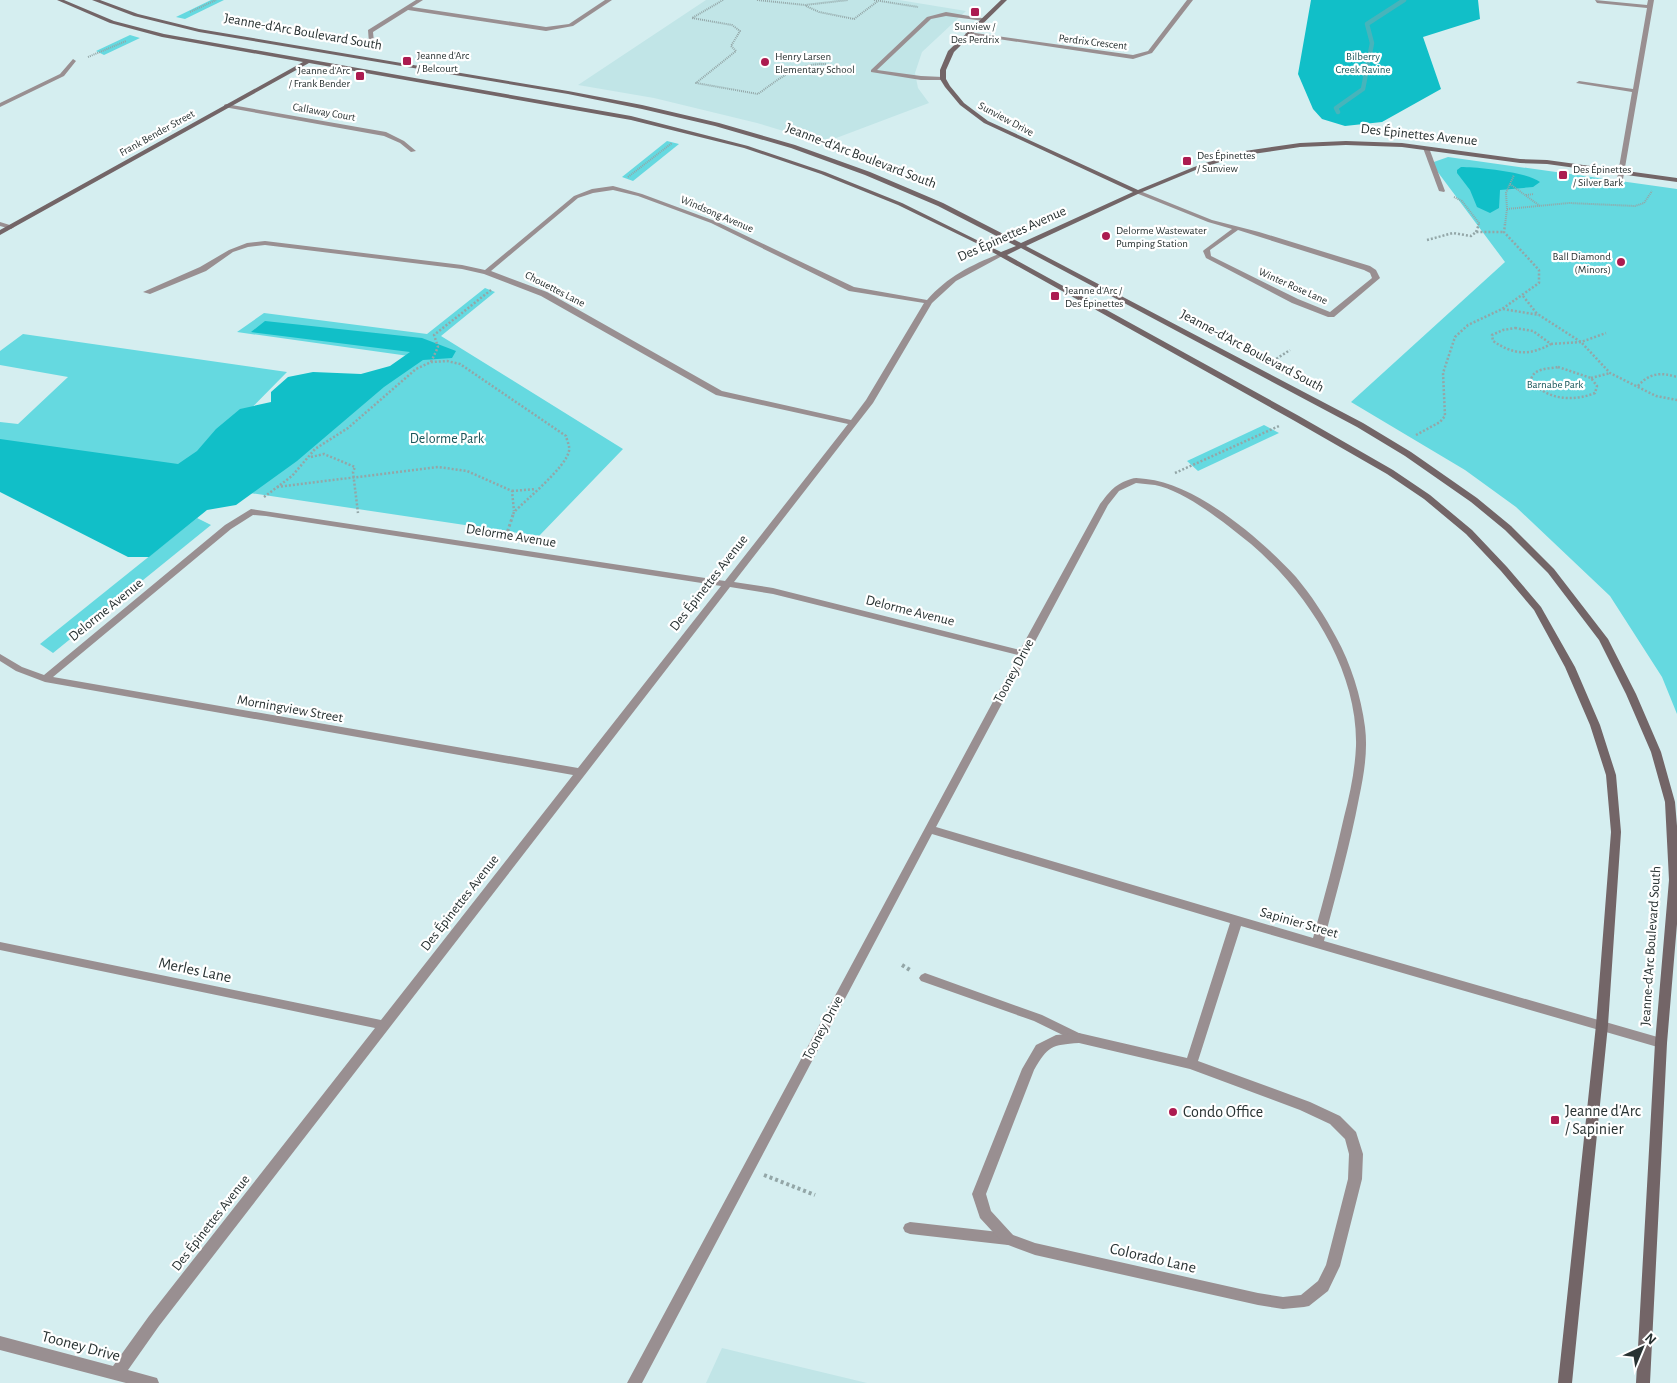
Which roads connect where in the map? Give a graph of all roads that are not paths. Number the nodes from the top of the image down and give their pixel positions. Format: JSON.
{"nodes":[{"id":1,"x":60,"y":0,"type":"edge"},
{"id":2,"x":95,"y":0,"type":"edge"},
{"id":3,"x":420,"y":0,"type":"edge"},
{"id":4,"x":609,"y":0,"type":"edge"},
{"id":5,"x":1004,"y":0,"type":"edge"},
{"id":6,"x":1190,"y":0,"type":"edge"},
{"id":7,"x":1597,"y":0,"type":"edge"},
{"id":8,"x":1650,"y":3,"type":"edge"},
{"id":9,"x":406,"y":8,"type":"junction"},
{"id":10,"x":984,"y":19,"type":"junction"},
{"id":11,"x":968,"y":34,"type":"junction"},
{"id":12,"x":371,"y":42,"type":"dead end"},
{"id":13,"x":325,"y":52,"type":"junction"},
{"id":14,"x":73,"y":61,"type":"road end"},
{"id":15,"x":308,"y":61,"type":"junction"},
{"id":16,"x":943,"y":79,"type":"junction"},
{"id":17,"x":1579,"y":83,"type":"dead end"},
{"id":18,"x":1635,"y":91,"type":"junction"},
{"id":19,"x":0,"y":105,"type":"edge"},
{"id":20,"x":226,"y":106,"type":"junction"},
{"id":21,"x":1426,"y":148,"type":"junction"},
{"id":22,"x":413,"y":151,"type":"dead end"},
{"id":23,"x":1620,"y":175,"type":"junction"},
{"id":24,"x":1677,"y":180,"type":"edge"},
{"id":25,"x":1677,"y":186,"type":"edge"},
{"id":26,"x":1442,"y":191,"type":"road end"},
{"id":27,"x":1138,"y":192,"type":"junction"},
{"id":28,"x":0,"y":224,"type":"edge"},
{"id":29,"x":11,"y":226,"type":"junction"},
{"id":30,"x":1237,"y":228,"type":"junction"},
{"id":31,"x":0,"y":233,"type":"edge"},
{"id":32,"x":1022,"y":246,"type":"junction"},
{"id":33,"x":1001,"y":255,"type":"junction"},
{"id":34,"x":486,"y":272,"type":"junction"},
{"id":35,"x":147,"y":292,"type":"dead end"},
{"id":36,"x":929,"y":302,"type":"junction"},
{"id":37,"x":853,"y":423,"type":"junction"},
{"id":38,"x":728,"y":584,"type":"junction"},
{"id":39,"x":1024,"y":654,"type":"junction"},
{"id":40,"x":0,"y":657,"type":"edge"},
{"id":41,"x":45,"y":679,"type":"junction"},
{"id":42,"x":580,"y":772,"type":"junction"},
{"id":43,"x":929,"y":829,"type":"junction"},
{"id":44,"x":1237,"y":920,"type":"junction"},
{"id":45,"x":1317,"y":944,"type":"junction"},
{"id":46,"x":0,"y":946,"type":"edge"},
{"id":47,"x":925,"y":978,"type":"dead end"},
{"id":48,"x":384,"y":1025,"type":"junction"},
{"id":49,"x":1602,"y":1025,"type":"junction"},
{"id":50,"x":1079,"y":1038,"type":"junction"},
{"id":51,"x":1661,"y":1043,"type":"junction"},
{"id":52,"x":1190,"y":1064,"type":"junction"},
{"id":53,"x":910,"y":1228,"type":"dead end"},
{"id":54,"x":1008,"y":1239,"type":"junction"},
{"id":55,"x":0,"y":1343,"type":"edge"},
{"id":56,"x":116,"y":1374,"type":"junction"},
{"id":57,"x":152,"y":1383,"type":"edge"},
{"id":58,"x":634,"y":1383,"type":"edge"},
{"id":59,"x":1565,"y":1383,"type":"edge"},
{"id":60,"x":1643,"y":1383,"type":"edge"}],
"edges":[{"from":1,"to":15,"type":"main road","name":"Jeanne-d'Arc Boulevard South"},
{"from":2,"to":13,"type":"main road","name":"Jeanne-d'Arc Boulevard South"},
{"from":3,"to":9,"type":"street"},
{"from":4,"to":9,"type":"street"},
{"from":5,"to":10,"type":"main road"},
{"from":6,"to":11,"type":"street","name":"Perdrix Crescent"},
{"from":7,"to":8,"type":"street"},
{"from":8,"to":18,"type":"street"},
{"from":9,"to":12,"type":"street"},
{"from":10,"to":11,"type":"main road"},
{"from":10,"to":16,"type":"street"},
{"from":11,"to":16,"type":"main road"},
{"from":13,"to":15,"type":"main road","name":"Frank Bender Street"},
{"from":13,"to":32,"type":"main road","name":"Jeanne-d'Arc Boulevard South"},
{"from":14,"to":19,"type":"street"},
{"from":15,"to":20,"type":"main road","name":"Frank Bender Street"},
{"from":15,"to":33,"type":"main road","name":"Jeanne-d'Arc Boulevard South"},
{"from":16,"to":27,"type":"main road","name":"Sunview Drive"},
{"from":17,"to":18,"type":"street"},
{"from":18,"to":23,"type":"street"},
{"from":20,"to":22,"type":"street","name":"Callaway Court"},
{"from":20,"to":29,"type":"main road","name":"Frank Bender Street"},
{"from":21,"to":23,"type":"main road","name":"Des Épinettes Avenue"},
{"from":21,"to":26,"type":"street"},
{"from":21,"to":27,"type":"main road","name":"Des Épinettes Avenue"},
{"from":23,"to":24,"type":"main road","name":"Des Épinettes Avenue"},
{"from":23,"to":25,"type":"main road","name":"Des Épinettes Avenue"},
{"from":27,"to":30,"type":"street","name":"Winter Rose Lane"},
{"from":27,"to":32,"type":"main road","name":"Des Épinettes Avenue"},
{"from":28,"to":29,"type":"street"},
{"from":29,"to":31,"type":"main road","name":"Frank Bender Street"},
{"from":30,"to":30,"type":"street","name":"Winter Rose Lane"},
{"from":32,"to":33,"type":"main road","name":"Des Épinettes Avenue"},
{"from":32,"to":51,"type":"main road","name":"Jeanne-d'Arc Boulevard South"},
{"from":33,"to":36,"type":"street","name":"Des Épinettes Avenue"},
{"from":33,"to":49,"type":"main road","name":"Jeanne-d'Arc Boulevard South"},
{"from":34,"to":35,"type":"street","name":"Chouettes Lane"},
{"from":34,"to":36,"type":"street","name":"Windsong Avenue"},
{"from":34,"to":37,"type":"street","name":"Chouettes Lane"},
{"from":36,"to":37,"type":"street","name":"Des Épinettes Avenue"},
{"from":37,"to":38,"type":"street","name":"Des Épinettes Avenue"},
{"from":38,"to":39,"type":"street","name":"Delorme Avenue"},
{"from":38,"to":41,"type":"street","name":"Delorme Avenue"},
{"from":38,"to":42,"type":"street","name":"Des Épinettes Avenue"},
{"from":39,"to":43,"type":"street","name":"Tooney Drive"},
{"from":39,"to":45,"type":"street","name":"Tooney Drive"},
{"from":40,"to":41,"type":"street","name":"Morningview Street"},
{"from":41,"to":42,"type":"street","name":"Morningview Street"},
{"from":42,"to":48,"type":"street","name":"Des Épinettes Avenue"},
{"from":43,"to":44,"type":"street","name":"Sapinier Street"},
{"from":43,"to":58,"type":"street","name":"Tooney Drive"},
{"from":44,"to":45,"type":"street","name":"Sapinier Street"},
{"from":44,"to":52,"type":"street"},
{"from":45,"to":49,"type":"street","name":"Sapinier Street"},
{"from":46,"to":48,"type":"street","name":"Merles Lane"},
{"from":47,"to":50,"type":"street"},
{"from":48,"to":56,"type":"street","name":"Des Épinettes Avenue"},
{"from":49,"to":51,"type":"street","name":"Sapinier Street"},
{"from":49,"to":59,"type":"main road","name":"Jeanne-d'Arc Boulevard South"},
{"from":50,"to":52,"type":"street","name":"Colorado Lane"},
{"from":50,"to":54,"type":"street","name":"Colorado Lane"},
{"from":51,"to":60,"type":"main road","name":"Jeanne-d'Arc Boulevard South"},
{"from":52,"to":54,"type":"street","name":"Colorado Lane"},
{"from":53,"to":54,"type":"street"},
{"from":55,"to":56,"type":"street","name":"Tooney Drive"},
{"from":56,"to":57,"type":"street","name":"Tooney Drive"}]}
